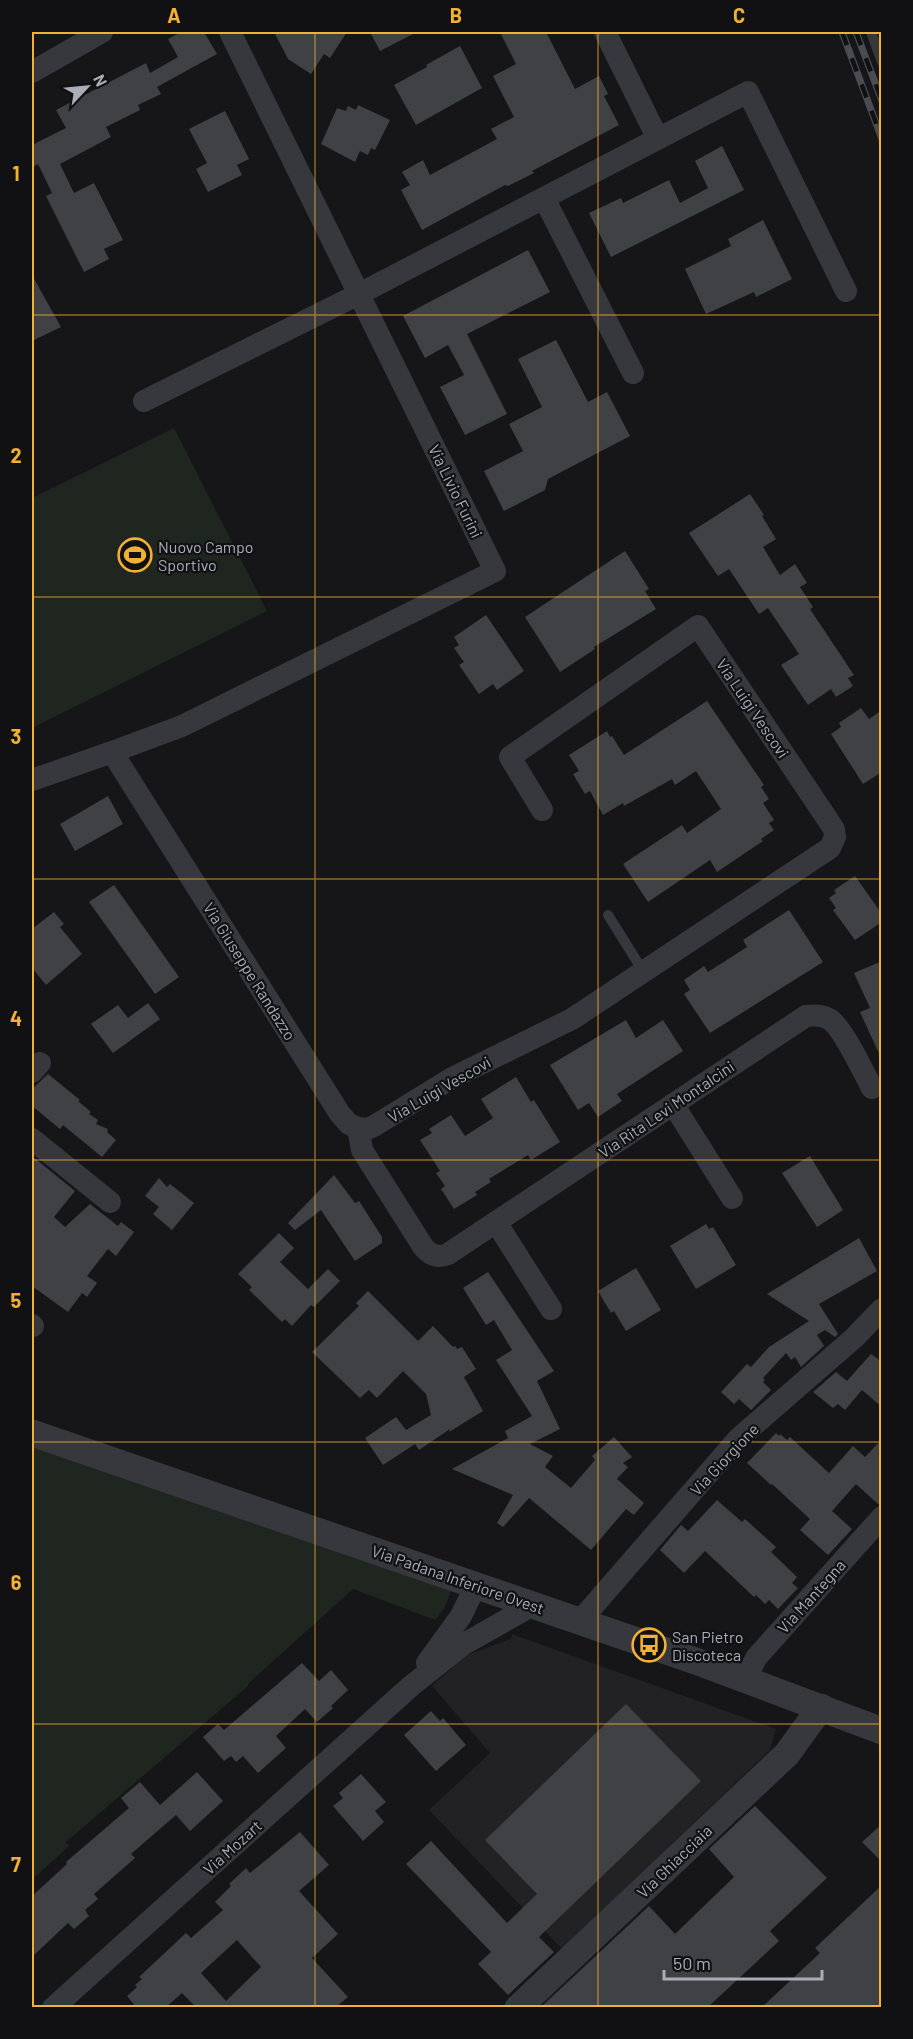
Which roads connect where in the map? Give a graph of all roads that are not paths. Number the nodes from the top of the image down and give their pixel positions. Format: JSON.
{"nodes":[{"id":1,"x":102,"y":32,"type":"edge"},
{"id":2,"x":230,"y":32,"type":"edge"},
{"id":3,"x":605,"y":32,"type":"edge"},
{"id":4,"x":870,"y":32,"type":"edge"},
{"id":5,"x":882,"y":62,"type":"edge"},
{"id":6,"x":32,"y":72,"type":"edge"},
{"id":7,"x":658,"y":139,"type":"junction"},
{"id":8,"x":544,"y":198,"type":"junction"},
{"id":9,"x":846,"y":291,"type":"dead end"},
{"id":10,"x":359,"y":294,"type":"junction"},
{"id":11,"x":633,"y":374,"type":"dead end"},
{"id":12,"x":144,"y":401,"type":"dead end"},
{"id":13,"x":112,"y":752,"type":"junction"},
{"id":14,"x":32,"y":780,"type":"edge"},
{"id":15,"x":542,"y":810,"type":"dead end"},
{"id":16,"x":608,"y":915,"type":"dead end"},
{"id":17,"x":643,"y":971,"type":"junction"},
{"id":18,"x":873,"y":1088,"type":"dead end"},
{"id":19,"x":673,"y":1104,"type":"junction"},
{"id":20,"x":358,"y":1128,"type":"junction"},
{"id":21,"x":32,"y":1139,"type":"edge"},
{"id":22,"x":732,"y":1198,"type":"dead end"},
{"id":23,"x":110,"y":1202,"type":"dead end"},
{"id":24,"x":496,"y":1221,"type":"junction"},
{"id":25,"x":551,"y":1309,"type":"dead end"},
{"id":26,"x":882,"y":1309,"type":"edge"},
{"id":27,"x":32,"y":1433,"type":"edge"},
{"id":28,"x":882,"y":1517,"type":"edge"},
{"id":29,"x":476,"y":1585,"type":"junction"},
{"id":30,"x":533,"y":1605,"type":"junction"},
{"id":31,"x":580,"y":1621,"type":"junction"},
{"id":32,"x":746,"y":1679,"type":"junction"},
{"id":33,"x":411,"y":1686,"type":"junction"},
{"id":34,"x":821,"y":1707,"type":"junction"},
{"id":35,"x":882,"y":1731,"type":"edge"},
{"id":36,"x":53,"y":2007,"type":"edge"},
{"id":37,"x":518,"y":2007,"type":"edge"}],
"edges":[{"from":1,"to":6,"type":"street"},
{"from":2,"to":10,"type":"street","name":"Via Livio Furini"},
{"from":3,"to":7,"type":"street"},
{"from":4,"to":5,"type":"lane"},
{"from":7,"to":8,"type":"street"},
{"from":7,"to":9,"type":"street"},
{"from":8,"to":10,"type":"street"},
{"from":8,"to":11,"type":"street"},
{"from":10,"to":12,"type":"street"},
{"from":10,"to":13,"type":"street","name":"Via Livio Furini"},
{"from":13,"to":14,"type":"street"},
{"from":13,"to":20,"type":"street","name":"Via Giuseppe Randazzo"},
{"from":15,"to":17,"type":"street","name":"Via Luigi Vescovi"},
{"from":16,"to":17,"type":"lane"},
{"from":17,"to":20,"type":"street","name":"Via Luigi Vescovi"},
{"from":18,"to":19,"type":"street","name":"Via Rita Levi Montalcini"},
{"from":19,"to":22,"type":"street"},
{"from":19,"to":24,"type":"street","name":"Via Rita Levi Montalcini"},
{"from":20,"to":24,"type":"street","name":"Via Rita Levi Montalcini"},
{"from":21,"to":23,"type":"street"},
{"from":24,"to":25,"type":"street"},
{"from":26,"to":31,"type":"street","name":"Via Giorgione"},
{"from":27,"to":29,"type":"street","name":"Via Padana Inferiore Ovest"},
{"from":28,"to":32,"type":"street","name":"Via Mantegna"},
{"from":29,"to":30,"type":"street","name":"Via Padana Inferiore Ovest"},
{"from":29,"to":33,"type":"street","name":"Via Mozart"},
{"from":30,"to":31,"type":"street","name":"Via Padana Inferiore Ovest"},
{"from":30,"to":33,"type":"street","name":"Via Mozart"},
{"from":31,"to":32,"type":"street","name":"Via Padana Inferiore Ovest"},
{"from":32,"to":34,"type":"street","name":"Via Padana Inferiore Ovest"},
{"from":33,"to":36,"type":"street","name":"Via Mozart"},
{"from":34,"to":35,"type":"street","name":"Via Padana Inferiore Ovest"},
{"from":34,"to":37,"type":"street","name":"Via Ghiacciaia"}]}
